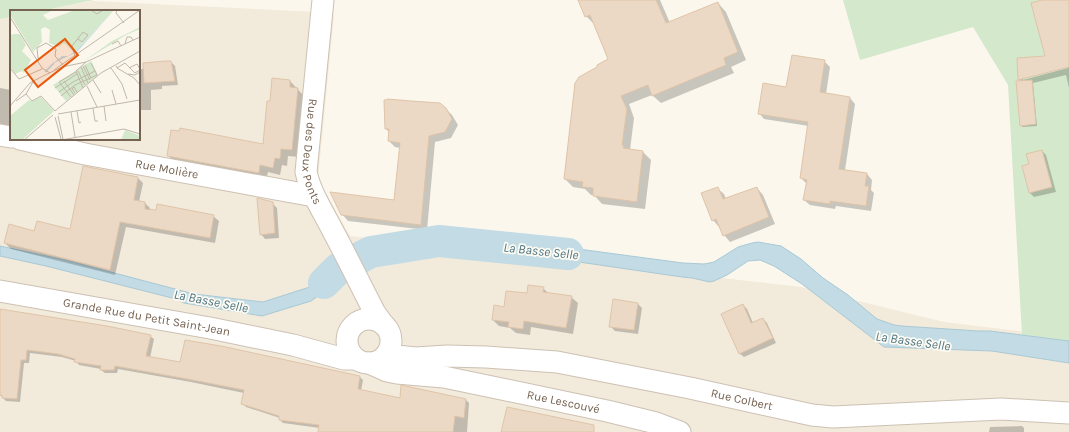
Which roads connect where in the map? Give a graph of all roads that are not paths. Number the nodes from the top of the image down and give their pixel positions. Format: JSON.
{"nodes":[{"id":1,"x":324,"y":0,"type":"edge"},
{"id":2,"x":0,"y":135,"type":"edge"},
{"id":3,"x":10,"y":137,"type":"edge"},
{"id":4,"x":24,"y":140,"type":"edge"},
{"id":5,"x":314,"y":196,"type":"junction"},
{"id":6,"x":361,"y":285,"type":"junction"},
{"id":7,"x":0,"y":291,"type":"edge"},
{"id":8,"x":353,"y":327,"type":"junction"},
{"id":9,"x":293,"y":345,"type":"junction"},
{"id":10,"x":377,"y":348,"type":"junction"},
{"id":11,"x":416,"y":358,"type":"junction"},
{"id":12,"x":444,"y":377,"type":"junction"},
{"id":13,"x":1069,"y":412,"type":"edge"},
{"id":14,"x":680,"y":432,"type":"edge"}],
"edges":[{"from":1,"to":5,"type":"street","name":"Rue des Deux Ponts"},
{"from":2,"to":3,"type":"street"},
{"from":4,"to":5,"type":"street","name":"Rue Molière"},
{"from":5,"to":6,"type":"street","name":"Rue des Deux Ponts"},
{"from":6,"to":8,"type":"street"},
{"from":6,"to":10,"type":"street","name":"Rue des Deux Ponts"},
{"from":7,"to":9,"type":"street","name":"Grande Rue du Petit Saint-Jean"},
{"from":8,"to":9,"type":"street","name":"Grande Rue du Petit Saint-Jean"},
{"from":8,"to":10,"type":"street"},
{"from":8,"to":10,"type":"street"},
{"from":9,"to":10,"type":"street","name":"Grande Rue du Petit Saint-Jean"},
{"from":10,"to":11,"type":"street"},
{"from":10,"to":12,"type":"street","name":"Rue Lescouvé"},
{"from":11,"to":12,"type":"street","name":"Rue Lescouvé"},
{"from":11,"to":13,"type":"street","name":"Rue Colbert"},
{"from":12,"to":14,"type":"street","name":"Rue Lescouvé"}]}
